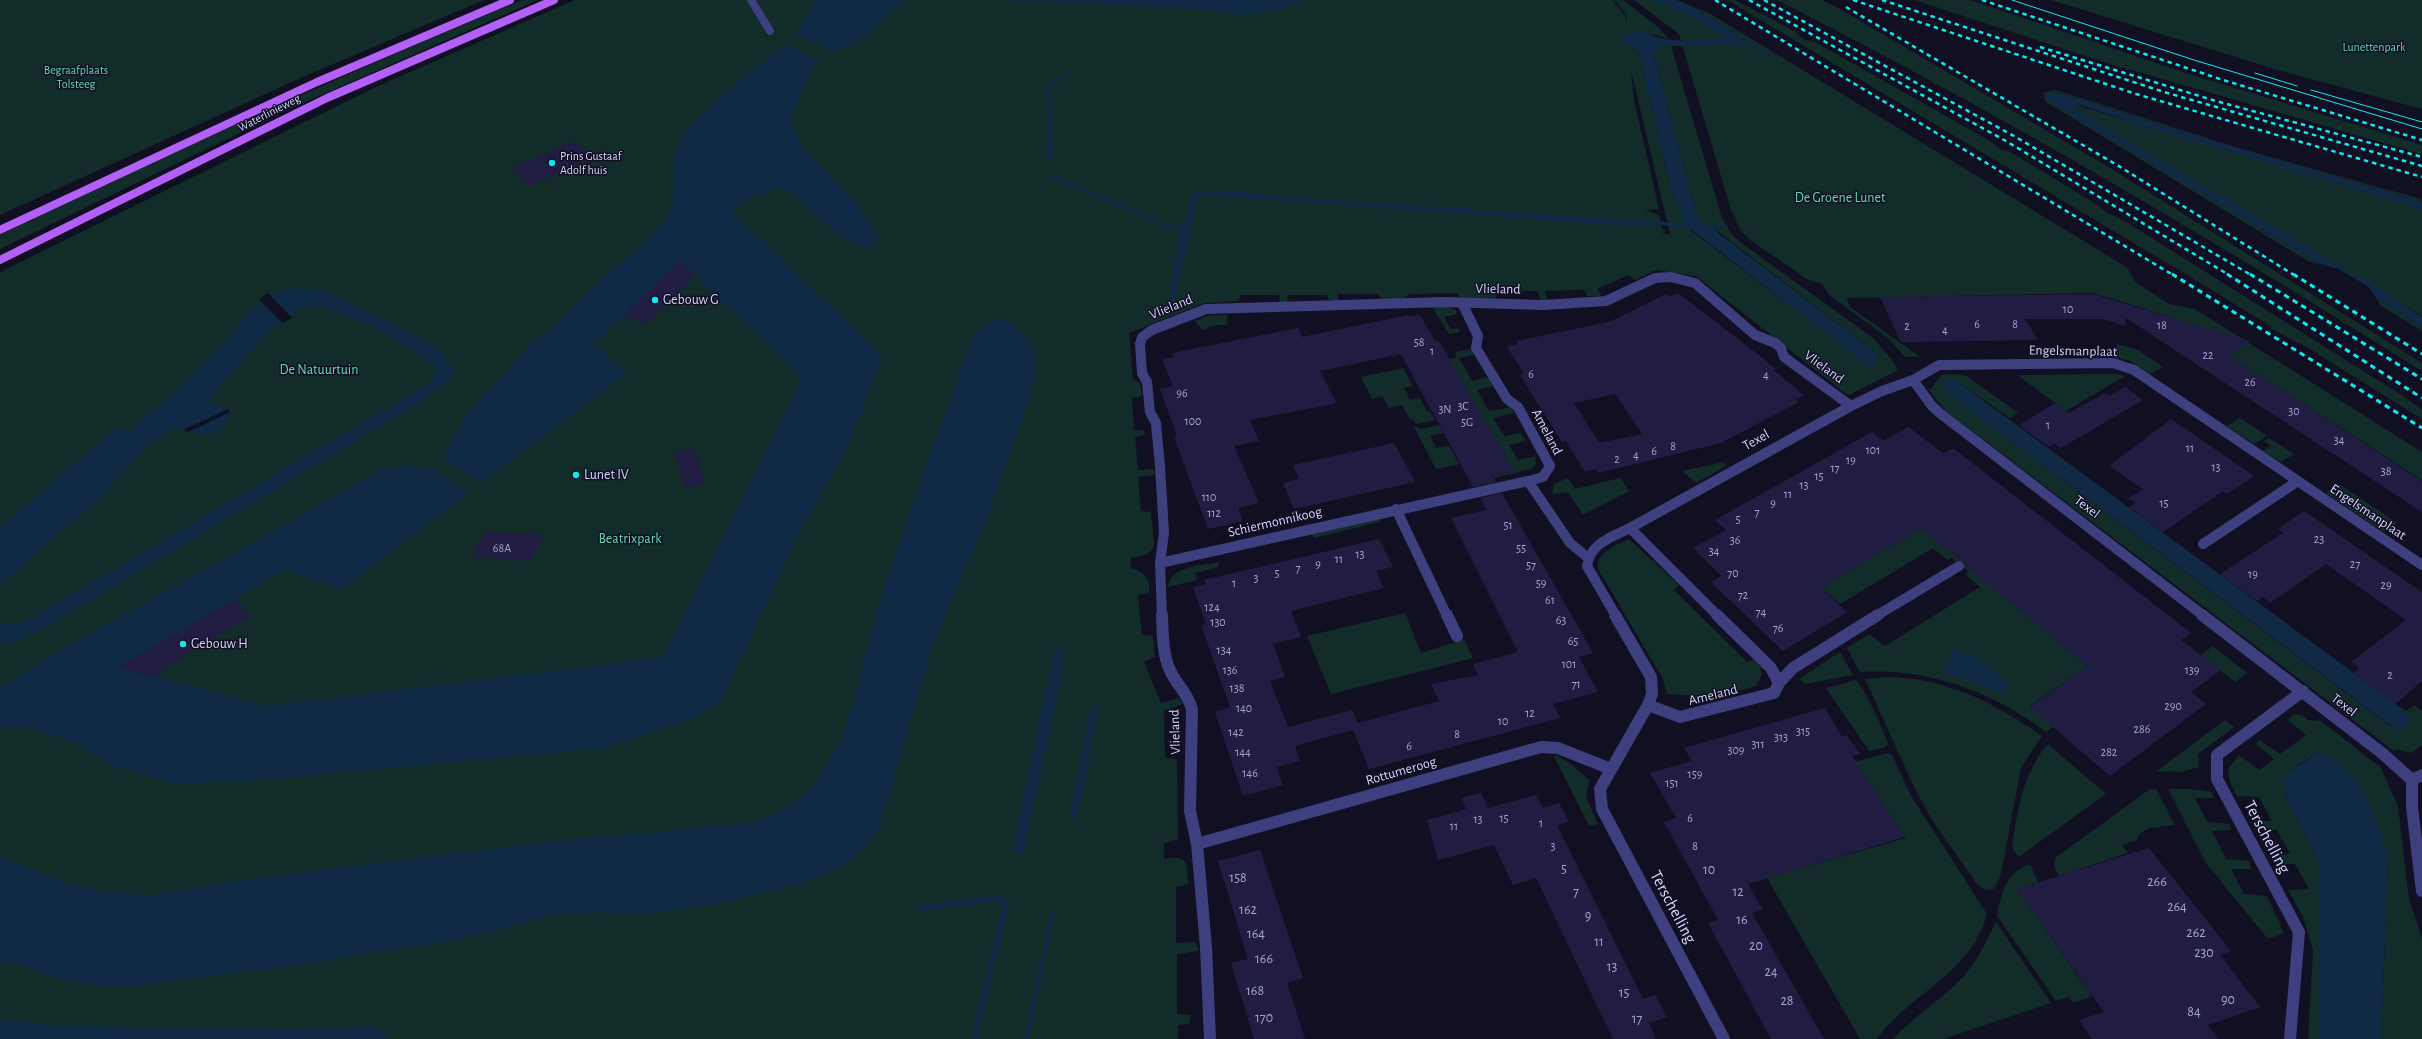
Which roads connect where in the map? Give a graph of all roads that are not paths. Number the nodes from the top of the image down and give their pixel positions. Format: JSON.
{"nodes":[{"id":1,"x":510,"y":0,"type":"edge"},
{"id":2,"x":554,"y":0,"type":"edge"},
{"id":3,"x":751,"y":0,"type":"edge"},
{"id":4,"x":770,"y":31,"type":"dead end"},
{"id":5,"x":0,"y":230,"type":"edge"},
{"id":6,"x":0,"y":260,"type":"edge"},
{"id":7,"x":1462,"y":303,"type":"junction"},
{"id":8,"x":1913,"y":380,"type":"junction"},
{"id":9,"x":1851,"y":406,"type":"junction"},
{"id":10,"x":1528,"y":481,"type":"junction"},
{"id":11,"x":2298,"y":481,"type":"junction"},
{"id":12,"x":1396,"y":509,"type":"junction"},
{"id":13,"x":1630,"y":528,"type":"junction"},
{"id":14,"x":2202,"y":544,"type":"dead end"},
{"id":15,"x":1587,"y":557,"type":"junction"},
{"id":16,"x":1160,"y":563,"type":"junction"},
{"id":17,"x":2422,"y":565,"type":"edge"},
{"id":18,"x":1959,"y":566,"type":"dead end"},
{"id":19,"x":1457,"y":636,"type":"dead end"},
{"id":20,"x":1779,"y":683,"type":"junction"},
{"id":21,"x":2303,"y":691,"type":"junction"},
{"id":22,"x":1648,"y":705,"type":"junction"},
{"id":23,"x":1611,"y":769,"type":"junction"},
{"id":24,"x":2417,"y":778,"type":"edge"},
{"id":25,"x":1197,"y":844,"type":"junction"},
{"id":26,"x":2422,"y":892,"type":"edge"},
{"id":27,"x":1210,"y":1039,"type":"edge"},
{"id":28,"x":1724,"y":1039,"type":"edge"},
{"id":29,"x":2290,"y":1039,"type":"edge"}],
"edges":[{"from":1,"to":5,"type":"main road","name":"Waterlinieweg"},
{"from":2,"to":6,"type":"main road","name":"Waterlinieweg"},
{"from":3,"to":4,"type":"street"},
{"from":7,"to":9,"type":"street","name":"Vlieland"},
{"from":7,"to":10,"type":"street","name":"Ameland"},
{"from":7,"to":16,"type":"street","name":"Vlieland"},
{"from":8,"to":9,"type":"street","name":"Texel"},
{"from":8,"to":11,"type":"street","name":"Engelsmanplaat"},
{"from":8,"to":21,"type":"street","name":"Texel"},
{"from":9,"to":13,"type":"street","name":"Texel"},
{"from":10,"to":12,"type":"street","name":"Schiermonnikoog"},
{"from":10,"to":15,"type":"street"},
{"from":11,"to":14,"type":"street"},
{"from":11,"to":17,"type":"street","name":"Engelsmanplaat"},
{"from":12,"to":16,"type":"street","name":"Schiermonnikoog"},
{"from":12,"to":19,"type":"street"},
{"from":13,"to":15,"type":"street"},
{"from":13,"to":20,"type":"street"},
{"from":15,"to":22,"type":"street"},
{"from":16,"to":25,"type":"street","name":"Vlieland"},
{"from":18,"to":20,"type":"street","name":"Ameland"},
{"from":20,"to":22,"type":"street","name":"Ameland"},
{"from":21,"to":24,"type":"street","name":"Texel"},
{"from":21,"to":29,"type":"street","name":"Terschelling"},
{"from":22,"to":23,"type":"street"},
{"from":23,"to":25,"type":"street","name":"Rottumeroog"},
{"from":23,"to":28,"type":"street","name":"Terschelling"},
{"from":24,"to":26,"type":"street","name":"Texel"},
{"from":25,"to":27,"type":"street","name":"Vlieland"}]}
